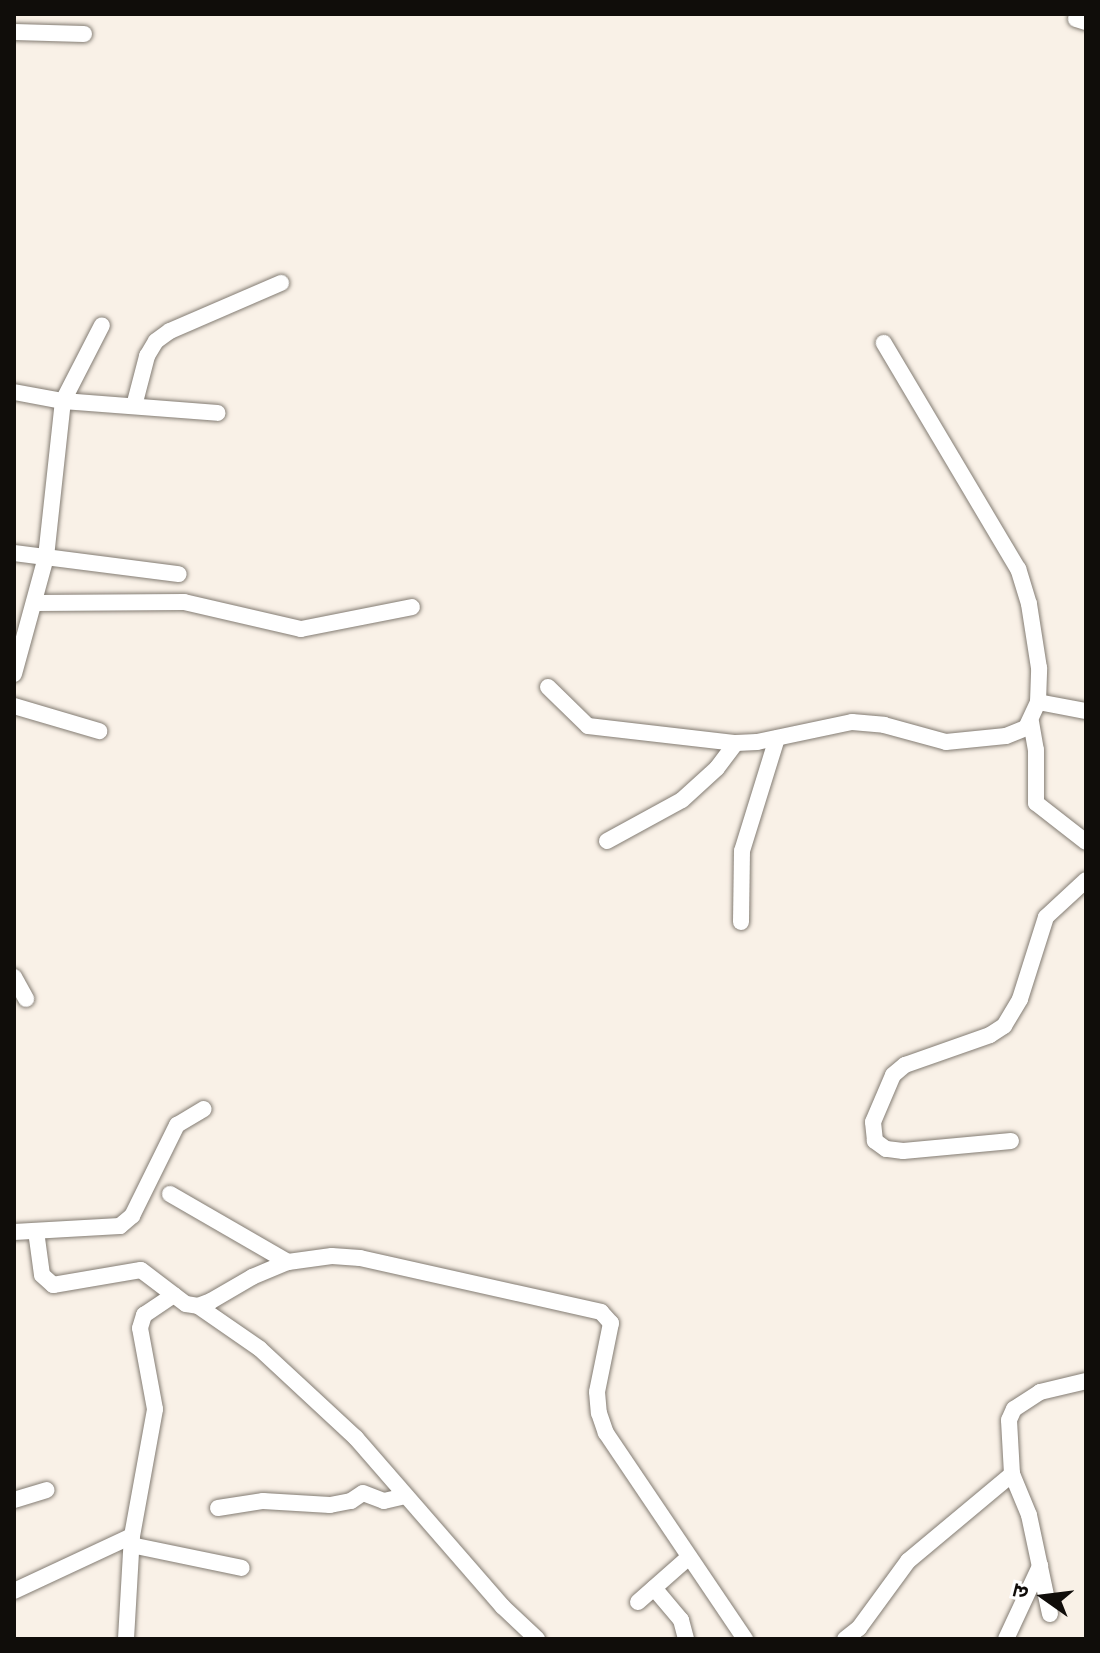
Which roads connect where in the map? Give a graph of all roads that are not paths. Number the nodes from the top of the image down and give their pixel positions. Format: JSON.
{"nodes":[{"id":1,"x":14,"y":32,"type":"edge"},
{"id":2,"x":84,"y":34,"type":"dead end"},
{"id":3,"x":281,"y":283,"type":"dead end"},
{"id":4,"x":102,"y":325,"type":"dead end"},
{"id":5,"x":884,"y":343,"type":"dead end"},
{"id":6,"x":14,"y":392,"type":"edge"},
{"id":7,"x":63,"y":401,"type":"junction"},
{"id":8,"x":134,"y":406,"type":"junction"},
{"id":9,"x":218,"y":413,"type":"dead end"},
{"id":10,"x":14,"y":553,"type":"edge"},
{"id":11,"x":46,"y":557,"type":"junction"},
{"id":12,"x":179,"y":574,"type":"dead end"},
{"id":13,"x":36,"y":603,"type":"junction"},
{"id":14,"x":412,"y":607,"type":"dead end"},
{"id":15,"x":14,"y":674,"type":"edge"},
{"id":16,"x":548,"y":687,"type":"dead end"},
{"id":17,"x":1038,"y":702,"type":"junction"},
{"id":18,"x":14,"y":706,"type":"edge"},
{"id":19,"x":1086,"y":711,"type":"edge"},
{"id":20,"x":1031,"y":722,"type":"junction"},
{"id":21,"x":99,"y":731,"type":"dead end"},
{"id":22,"x":777,"y":738,"type":"junction"},
{"id":23,"x":736,"y":743,"type":"junction"},
{"id":24,"x":607,"y":841,"type":"dead end"},
{"id":25,"x":1086,"y":842,"type":"edge"},
{"id":26,"x":1086,"y":880,"type":"edge"},
{"id":27,"x":741,"y":922,"type":"dead end"},
{"id":28,"x":14,"y":977,"type":"edge"},
{"id":29,"x":26,"y":999,"type":"dead end"},
{"id":30,"x":204,"y":1109,"type":"dead end"},
{"id":31,"x":1011,"y":1141,"type":"dead end"},
{"id":32,"x":170,"y":1194,"type":"dead end"},
{"id":33,"x":36,"y":1231,"type":"junction"},
{"id":34,"x":14,"y":1232,"type":"edge"},
{"id":35,"x":288,"y":1262,"type":"junction"},
{"id":36,"x":174,"y":1295,"type":"junction"},
{"id":37,"x":198,"y":1306,"type":"junction"},
{"id":38,"x":1086,"y":1381,"type":"edge"},
{"id":39,"x":1012,"y":1474,"type":"junction"},
{"id":40,"x":46,"y":1490,"type":"dead end"},
{"id":41,"x":405,"y":1496,"type":"junction"},
{"id":42,"x":14,"y":1500,"type":"edge"},
{"id":43,"x":218,"y":1508,"type":"dead end"},
{"id":44,"x":131,"y":1540,"type":"junction"},
{"id":45,"x":689,"y":1557,"type":"junction"},
{"id":46,"x":1040,"y":1566,"type":"junction"},
{"id":47,"x":242,"y":1568,"type":"dead end"},
{"id":48,"x":654,"y":1588,"type":"junction"},
{"id":49,"x":14,"y":1591,"type":"edge"},
{"id":50,"x":638,"y":1602,"type":"dead end"},
{"id":51,"x":1050,"y":1614,"type":"dead end"},
{"id":52,"x":126,"y":1639,"type":"edge"},
{"id":53,"x":537,"y":1639,"type":"edge"},
{"id":54,"x":686,"y":1639,"type":"edge"},
{"id":55,"x":745,"y":1639,"type":"edge"},
{"id":56,"x":845,"y":1639,"type":"edge"},
{"id":57,"x":1006,"y":1639,"type":"edge"}],
"edges":[{"from":1,"to":2,"type":"street"},
{"from":3,"to":8,"type":"street"},
{"from":4,"to":7,"type":"street"},
{"from":5,"to":17,"type":"street"},
{"from":6,"to":7,"type":"street"},
{"from":7,"to":8,"type":"street"},
{"from":7,"to":11,"type":"street"},
{"from":8,"to":9,"type":"street"},
{"from":10,"to":11,"type":"street"},
{"from":11,"to":12,"type":"street"},
{"from":11,"to":13,"type":"street"},
{"from":13,"to":14,"type":"street"},
{"from":13,"to":15,"type":"street"},
{"from":16,"to":23,"type":"street"},
{"from":17,"to":19,"type":"street"},
{"from":17,"to":20,"type":"street"},
{"from":18,"to":21,"type":"street"},
{"from":20,"to":22,"type":"street"},
{"from":20,"to":25,"type":"street"},
{"from":22,"to":23,"type":"street"},
{"from":22,"to":27,"type":"street"},
{"from":23,"to":24,"type":"street"},
{"from":26,"to":31,"type":"street"},
{"from":28,"to":29,"type":"street"},
{"from":30,"to":33,"type":"street"},
{"from":32,"to":35,"type":"street"},
{"from":33,"to":34,"type":"street"},
{"from":33,"to":36,"type":"street"},
{"from":35,"to":37,"type":"street"},
{"from":35,"to":45,"type":"street"},
{"from":36,"to":37,"type":"street"},
{"from":36,"to":44,"type":"street"},
{"from":37,"to":41,"type":"street"},
{"from":38,"to":39,"type":"street"},
{"from":39,"to":46,"type":"street"},
{"from":39,"to":56,"type":"street"},
{"from":40,"to":42,"type":"street"},
{"from":41,"to":43,"type":"street"},
{"from":41,"to":53,"type":"street"},
{"from":44,"to":47,"type":"street"},
{"from":44,"to":49,"type":"street"},
{"from":44,"to":52,"type":"street"},
{"from":45,"to":48,"type":"street"},
{"from":45,"to":55,"type":"street"},
{"from":46,"to":51,"type":"street"},
{"from":46,"to":57,"type":"street"},
{"from":48,"to":50,"type":"street"},
{"from":48,"to":54,"type":"street"}]}
